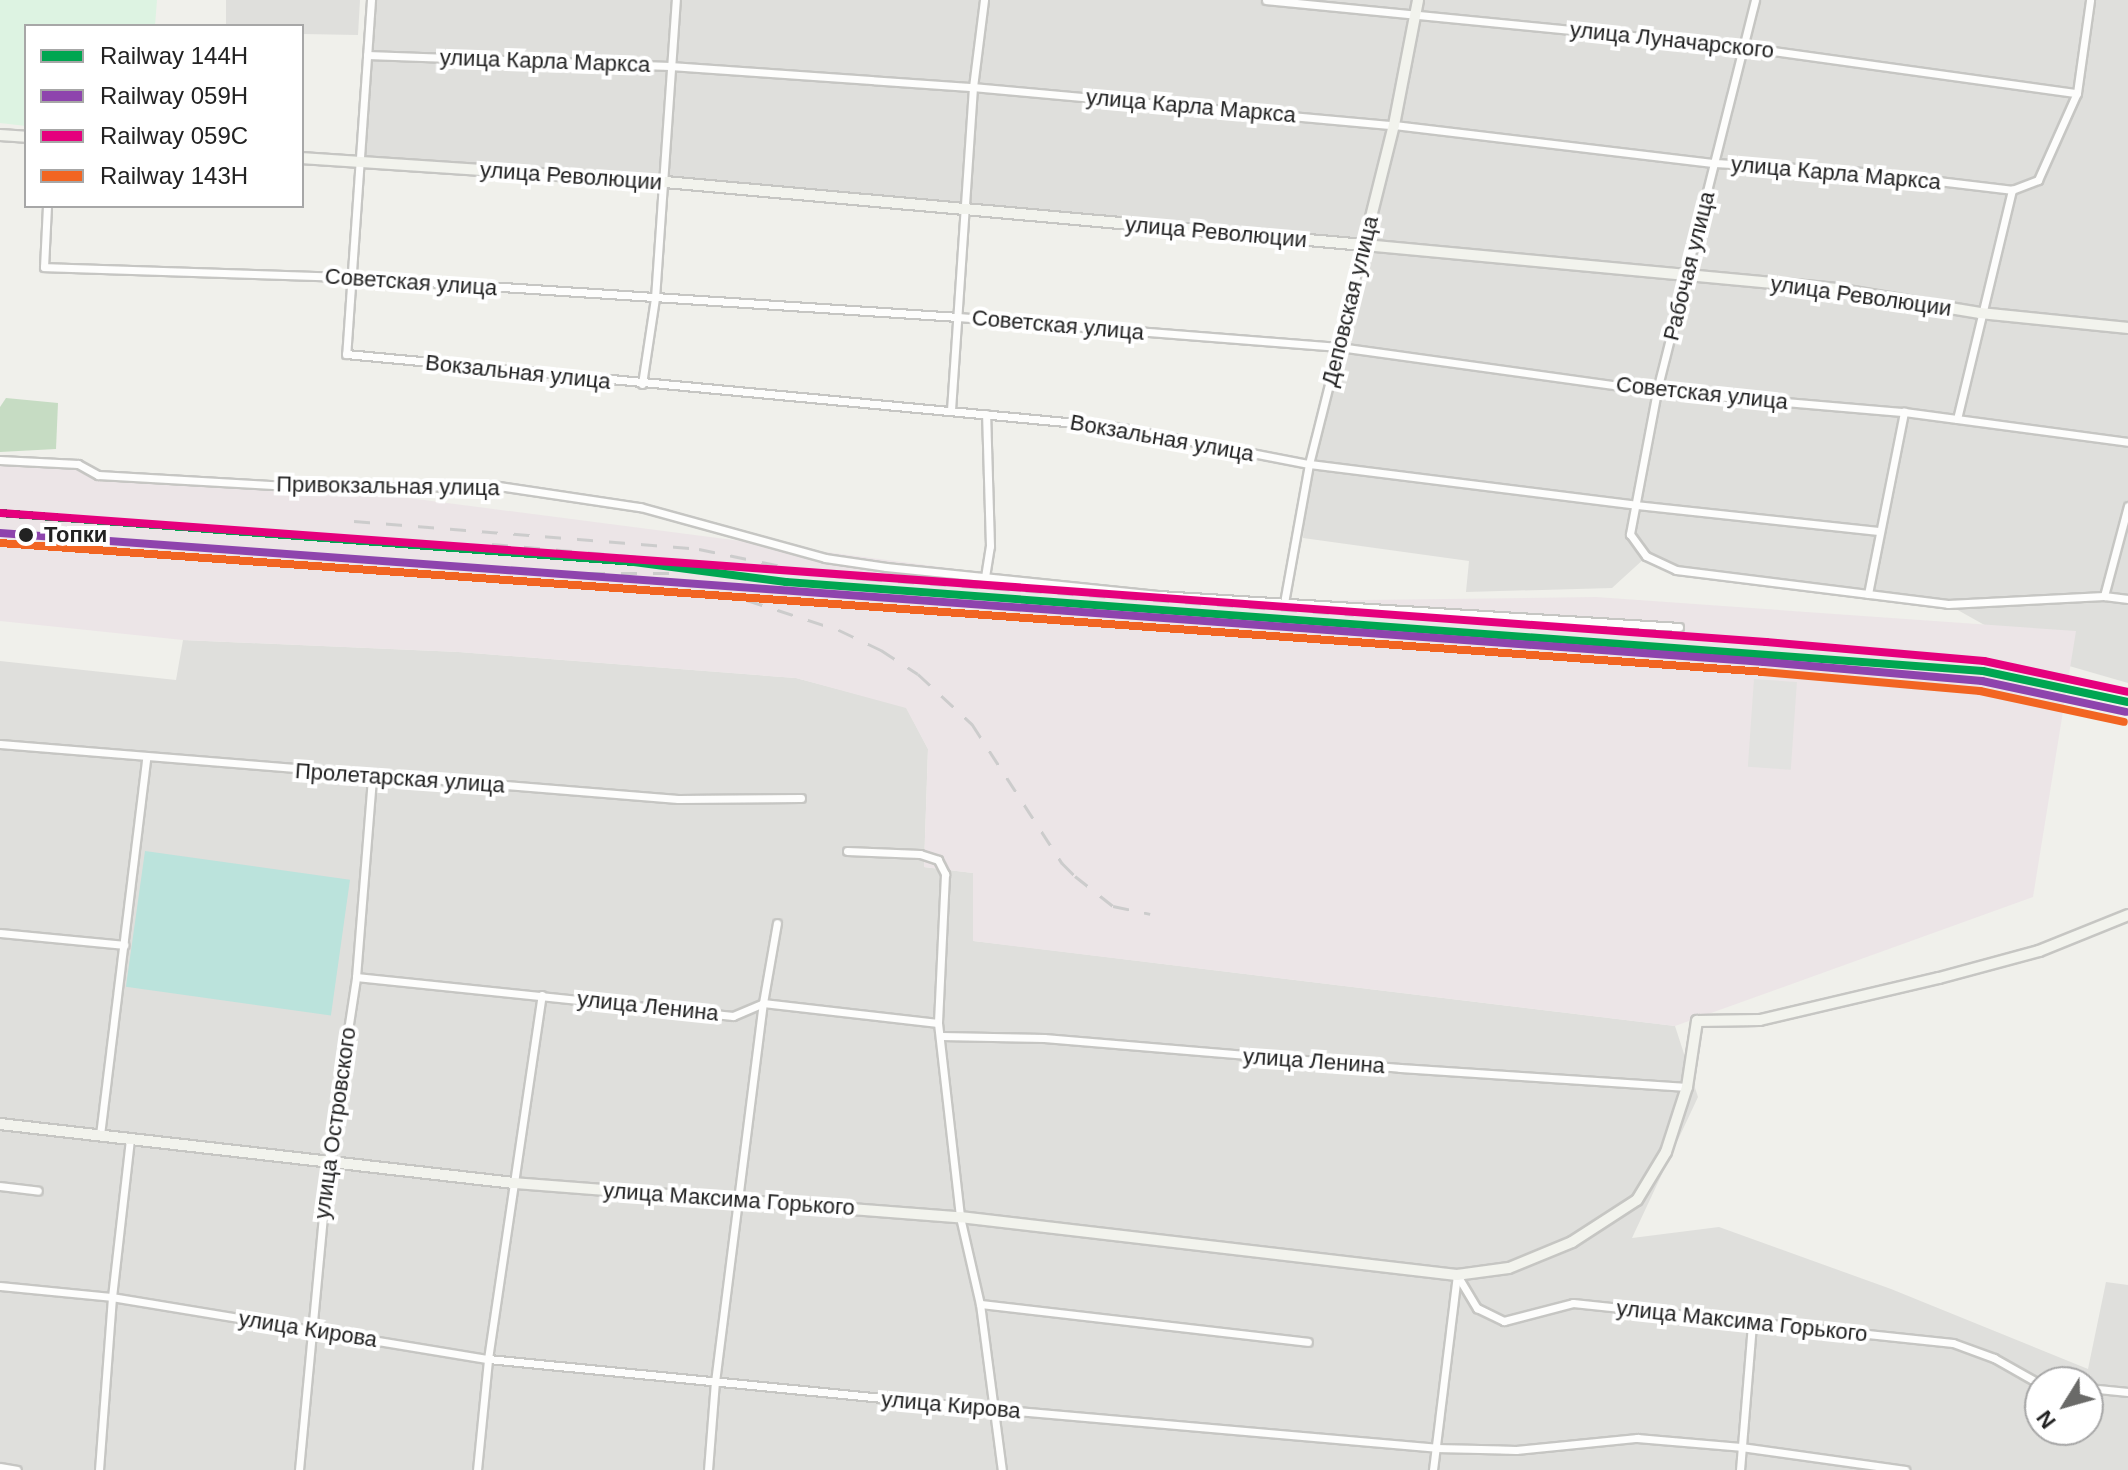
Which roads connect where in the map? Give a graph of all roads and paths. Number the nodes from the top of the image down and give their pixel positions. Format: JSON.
{"nodes":[{"id":1,"x":371,"y":0,"type":"edge"},
{"id":2,"x":676,"y":0,"type":"edge"},
{"id":3,"x":984,"y":0,"type":"edge"},
{"id":4,"x":1266,"y":0,"type":"edge"},
{"id":5,"x":1418,"y":0,"type":"edge"},
{"id":6,"x":1755,"y":0,"type":"edge"},
{"id":7,"x":2090,"y":0,"type":"edge"},
{"id":8,"x":1416,"y":13,"type":"junction"},
{"id":9,"x":1744,"y":47,"type":"junction"},
{"id":10,"x":367,"y":55,"type":"junction"},
{"id":11,"x":670,"y":66,"type":"junction"},
{"id":12,"x":973,"y":87,"type":"junction"},
{"id":13,"x":2077,"y":93,"type":"junction"},
{"id":14,"x":1394,"y":125,"type":"junction"},
{"id":15,"x":0,"y":135,"type":"edge"},
{"id":16,"x":24,"y":137,"type":"edge"},
{"id":17,"x":304,"y":158,"type":"edge"},
{"id":18,"x":360,"y":161,"type":"junction"},
{"id":19,"x":1715,"y":163,"type":"junction"},
{"id":20,"x":665,"y":182,"type":"junction"},
{"id":21,"x":2012,"y":190,"type":"junction"},
{"id":22,"x":47,"y":208,"type":"edge"},
{"id":23,"x":965,"y":211,"type":"junction"},
{"id":24,"x":1364,"y":245,"type":"junction"},
{"id":25,"x":1686,"y":276,"type":"junction"},
{"id":26,"x":350,"y":277,"type":"junction"},
{"id":27,"x":655,"y":298,"type":"junction"},
{"id":28,"x":1980,"y":313,"type":"junction"},
{"id":29,"x":958,"y":317,"type":"junction"},
{"id":30,"x":2128,"y":328,"type":"edge"},
{"id":31,"x":1339,"y":347,"type":"junction"},
{"id":32,"x":642,"y":384,"type":"junction"},
{"id":33,"x":1657,"y":391,"type":"junction"},
{"id":34,"x":951,"y":410,"type":"junction"},
{"id":35,"x":1904,"y":412,"type":"junction"},
{"id":36,"x":986,"y":414,"type":"junction"},
{"id":37,"x":1957,"y":419,"type":"junction"},
{"id":38,"x":2128,"y":442,"type":"edge"},
{"id":39,"x":0,"y":460,"type":"edge"},
{"id":40,"x":1309,"y":464,"type":"junction"},
{"id":41,"x":1636,"y":505,"type":"junction"},
{"id":42,"x":2128,"y":506,"type":"edge"},
{"id":43,"x":1880,"y":531,"type":"junction"},
{"id":44,"x":985,"y":577,"type":"junction"},
{"id":45,"x":1868,"y":594,"type":"junction"},
{"id":46,"x":2104,"y":596,"type":"junction"},
{"id":47,"x":2128,"y":599,"type":"edge"},
{"id":48,"x":1284,"y":603,"type":"junction"},
{"id":49,"x":1679,"y":627,"type":"dead end"},
{"id":50,"x":0,"y":744,"type":"edge"},
{"id":51,"x":146,"y":759,"type":"junction"},
{"id":52,"x":372,"y":776,"type":"junction"},
{"id":53,"x":801,"y":798,"type":"dead end"},
{"id":54,"x":847,"y":851,"type":"dead end"},
{"id":55,"x":2128,"y":915,"type":"edge"},
{"id":56,"x":777,"y":923,"type":"dead end"},
{"id":57,"x":0,"y":933,"type":"edge"},
{"id":58,"x":124,"y":945,"type":"junction"},
{"id":59,"x":356,"y":977,"type":"junction"},
{"id":60,"x":542,"y":995,"type":"junction"},
{"id":61,"x":763,"y":1003,"type":"junction"},
{"id":62,"x":938,"y":1023,"type":"junction"},
{"id":63,"x":941,"y":1036,"type":"junction"},
{"id":64,"x":1687,"y":1087,"type":"junction"},
{"id":65,"x":0,"y":1124,"type":"edge"},
{"id":66,"x":100,"y":1135,"type":"junction"},
{"id":67,"x":130,"y":1139,"type":"junction"},
{"id":68,"x":328,"y":1161,"type":"junction"},
{"id":69,"x":514,"y":1183,"type":"junction"},
{"id":70,"x":0,"y":1186,"type":"edge"},
{"id":71,"x":38,"y":1191,"type":"dead end"},
{"id":72,"x":739,"y":1199,"type":"junction"},
{"id":73,"x":960,"y":1217,"type":"junction"},
{"id":74,"x":1457,"y":1275,"type":"junction"},
{"id":75,"x":0,"y":1286,"type":"edge"},
{"id":76,"x":112,"y":1297,"type":"junction"},
{"id":77,"x":980,"y":1304,"type":"junction"},
{"id":78,"x":1752,"y":1323,"type":"junction"},
{"id":79,"x":311,"y":1330,"type":"junction"},
{"id":80,"x":1308,"y":1342,"type":"dead end"},
{"id":81,"x":488,"y":1359,"type":"junction"},
{"id":82,"x":2024,"y":1375,"type":"edge"},
{"id":83,"x":715,"y":1382,"type":"junction"},
{"id":84,"x":2104,"y":1390,"type":"edge"},
{"id":85,"x":2128,"y":1392,"type":"edge"},
{"id":86,"x":994,"y":1409,"type":"junction"},
{"id":87,"x":1741,"y":1447,"type":"junction"},
{"id":88,"x":1436,"y":1448,"type":"junction"},
{"id":89,"x":0,"y":1467,"type":"edge"},
{"id":90,"x":17,"y":1470,"type":"edge"},
{"id":91,"x":99,"y":1470,"type":"edge"},
{"id":92,"x":299,"y":1470,"type":"edge"},
{"id":93,"x":477,"y":1470,"type":"edge"},
{"id":94,"x":708,"y":1470,"type":"edge"},
{"id":95,"x":1002,"y":1470,"type":"edge"},
{"id":96,"x":1433,"y":1470,"type":"edge"},
{"id":97,"x":1740,"y":1470,"type":"edge"},
{"id":98,"x":1905,"y":1470,"type":"edge"}],
"edges":[{"from":1,"to":10,"type":"street"},
{"from":2,"to":11,"type":"street"},
{"from":3,"to":12,"type":"street"},
{"from":4,"to":8,"type":"street","name":"улица Луначарского"},
{"from":5,"to":8,"type":"street","name":"Деповская улица"},
{"from":6,"to":9,"type":"street","name":"Рабочая улица"},
{"from":7,"to":13,"type":"street"},
{"from":8,"to":9,"type":"street","name":"улица Луначарского"},
{"from":8,"to":14,"type":"street","name":"Деповская улица"},
{"from":9,"to":13,"type":"street","name":"улица Луначарского"},
{"from":9,"to":19,"type":"street","name":"Рабочая улица"},
{"from":10,"to":11,"type":"street","name":"улица Карла Маркса"},
{"from":10,"to":18,"type":"street"},
{"from":11,"to":12,"type":"street","name":"улица Карла Маркса"},
{"from":11,"to":20,"type":"street"},
{"from":12,"to":14,"type":"street","name":"улица Карла Маркса"},
{"from":12,"to":23,"type":"street"},
{"from":13,"to":21,"type":"street"},
{"from":14,"to":19,"type":"street","name":"улица Карла Маркса"},
{"from":14,"to":24,"type":"street","name":"Деповская улица"},
{"from":15,"to":16,"type":"street"},
{"from":17,"to":18,"type":"street","name":"улица Революции"},
{"from":18,"to":20,"type":"street","name":"улица Революции"},
{"from":18,"to":26,"type":"street"},
{"from":19,"to":21,"type":"street","name":"улица Карла Маркса"},
{"from":19,"to":25,"type":"street","name":"Рабочая улица"},
{"from":20,"to":23,"type":"street","name":"улица Революции"},
{"from":20,"to":27,"type":"street"},
{"from":21,"to":28,"type":"street"},
{"from":22,"to":26,"type":"street","name":"Советская улица"},
{"from":23,"to":24,"type":"street","name":"улица Революции"},
{"from":23,"to":29,"type":"street"},
{"from":24,"to":25,"type":"street","name":"улица Революции"},
{"from":24,"to":31,"type":"street","name":"Деповская улица"},
{"from":25,"to":28,"type":"street","name":"улица Революции"},
{"from":25,"to":33,"type":"street","name":"Рабочая улица"},
{"from":26,"to":27,"type":"street","name":"Советская улица"},
{"from":26,"to":32,"type":"street","name":"Вокзальная улица"},
{"from":27,"to":29,"type":"street","name":"Советская улица"},
{"from":27,"to":32,"type":"street"},
{"from":28,"to":30,"type":"street","name":"улица Революции"},
{"from":28,"to":37,"type":"street"},
{"from":29,"to":31,"type":"street","name":"Советская улица"},
{"from":29,"to":34,"type":"street"},
{"from":31,"to":33,"type":"street","name":"Советская улица"},
{"from":31,"to":40,"type":"street","name":"Деповская улица"},
{"from":32,"to":34,"type":"street","name":"Вокзальная улица"},
{"from":33,"to":35,"type":"street","name":"Советская улица"},
{"from":33,"to":41,"type":"street","name":"Рабочая улица"},
{"from":34,"to":36,"type":"street","name":"Вокзальная улица"},
{"from":35,"to":37,"type":"street","name":"Советская улица"},
{"from":35,"to":43,"type":"street"},
{"from":36,"to":40,"type":"street","name":"Вокзальная улица"},
{"from":36,"to":44,"type":"street"},
{"from":37,"to":38,"type":"street","name":"Советская улица"},
{"from":39,"to":44,"type":"street","name":"Привокзальная улица"},
{"from":40,"to":41,"type":"street","name":"Вокзальная улица"},
{"from":40,"to":48,"type":"street","name":"Деповская улица"},
{"from":41,"to":43,"type":"street","name":"Вокзальная улица"},
{"from":41,"to":45,"type":"street","name":"Рабочая улица"},
{"from":42,"to":46,"type":"street"},
{"from":43,"to":45,"type":"street"},
{"from":44,"to":48,"type":"street","name":"Привокзальная улица"},
{"from":45,"to":46,"type":"street"},
{"from":46,"to":47,"type":"street"},
{"from":48,"to":49,"type":"street","name":"Привокзальная улица"},
{"from":50,"to":51,"type":"street","name":"Пролетарская улица"},
{"from":51,"to":52,"type":"street","name":"Пролетарская улица"},
{"from":51,"to":58,"type":"street"},
{"from":52,"to":53,"type":"street","name":"Пролетарская улица"},
{"from":52,"to":59,"type":"street","name":"улица Островского"},
{"from":54,"to":62,"type":"street"},
{"from":55,"to":64,"type":"street","name":"улица Максима Горького"},
{"from":56,"to":61,"type":"street"},
{"from":57,"to":58,"type":"street"},
{"from":58,"to":66,"type":"street"},
{"from":59,"to":60,"type":"street","name":"улица Ленина"},
{"from":59,"to":68,"type":"street","name":"улица Островского"},
{"from":60,"to":61,"type":"street","name":"улица Ленина"},
{"from":60,"to":69,"type":"street"},
{"from":61,"to":62,"type":"street","name":"улица Ленина"},
{"from":61,"to":72,"type":"street"},
{"from":62,"to":63,"type":"street"},
{"from":63,"to":64,"type":"street","name":"улица Ленина"},
{"from":63,"to":73,"type":"street"},
{"from":64,"to":74,"type":"street","name":"улица Максима Горького"},
{"from":65,"to":66,"type":"street","name":"улица Максима Горького"},
{"from":66,"to":67,"type":"street","name":"улица Максима Горького"},
{"from":67,"to":68,"type":"street","name":"улица Максима Горького"},
{"from":67,"to":76,"type":"street"},
{"from":68,"to":69,"type":"street","name":"улица Максима Горького"},
{"from":68,"to":79,"type":"street","name":"улица Островского"},
{"from":69,"to":72,"type":"street","name":"улица Максима Горького"},
{"from":69,"to":81,"type":"street"},
{"from":70,"to":71,"type":"street"},
{"from":72,"to":73,"type":"street","name":"улица Максима Горького"},
{"from":72,"to":83,"type":"street"},
{"from":73,"to":74,"type":"street","name":"улица Максима Горького"},
{"from":73,"to":77,"type":"street"},
{"from":74,"to":78,"type":"street","name":"улица Максима Горького"},
{"from":74,"to":88,"type":"street"},
{"from":75,"to":76,"type":"street","name":"улица Кирова"},
{"from":76,"to":79,"type":"street","name":"улица Кирова"},
{"from":76,"to":91,"type":"street"},
{"from":77,"to":80,"type":"street"},
{"from":77,"to":86,"type":"street"},
{"from":78,"to":82,"type":"street","name":"улица Максима Горького"},
{"from":78,"to":87,"type":"street"},
{"from":79,"to":81,"type":"street","name":"улица Кирова"},
{"from":79,"to":92,"type":"street","name":"улица Островского"},
{"from":81,"to":83,"type":"street","name":"улица Кирова"},
{"from":81,"to":93,"type":"street"},
{"from":83,"to":86,"type":"street","name":"улица Кирова"},
{"from":83,"to":94,"type":"street"},
{"from":84,"to":85,"type":"street"},
{"from":86,"to":88,"type":"street","name":"улица Кирова"},
{"from":86,"to":95,"type":"street"},
{"from":87,"to":88,"type":"street","name":"улица Кирова"},
{"from":87,"to":97,"type":"street"},
{"from":87,"to":98,"type":"street","name":"улица Кирова"},
{"from":88,"to":96,"type":"street"},
{"from":89,"to":90,"type":"street"}]}
